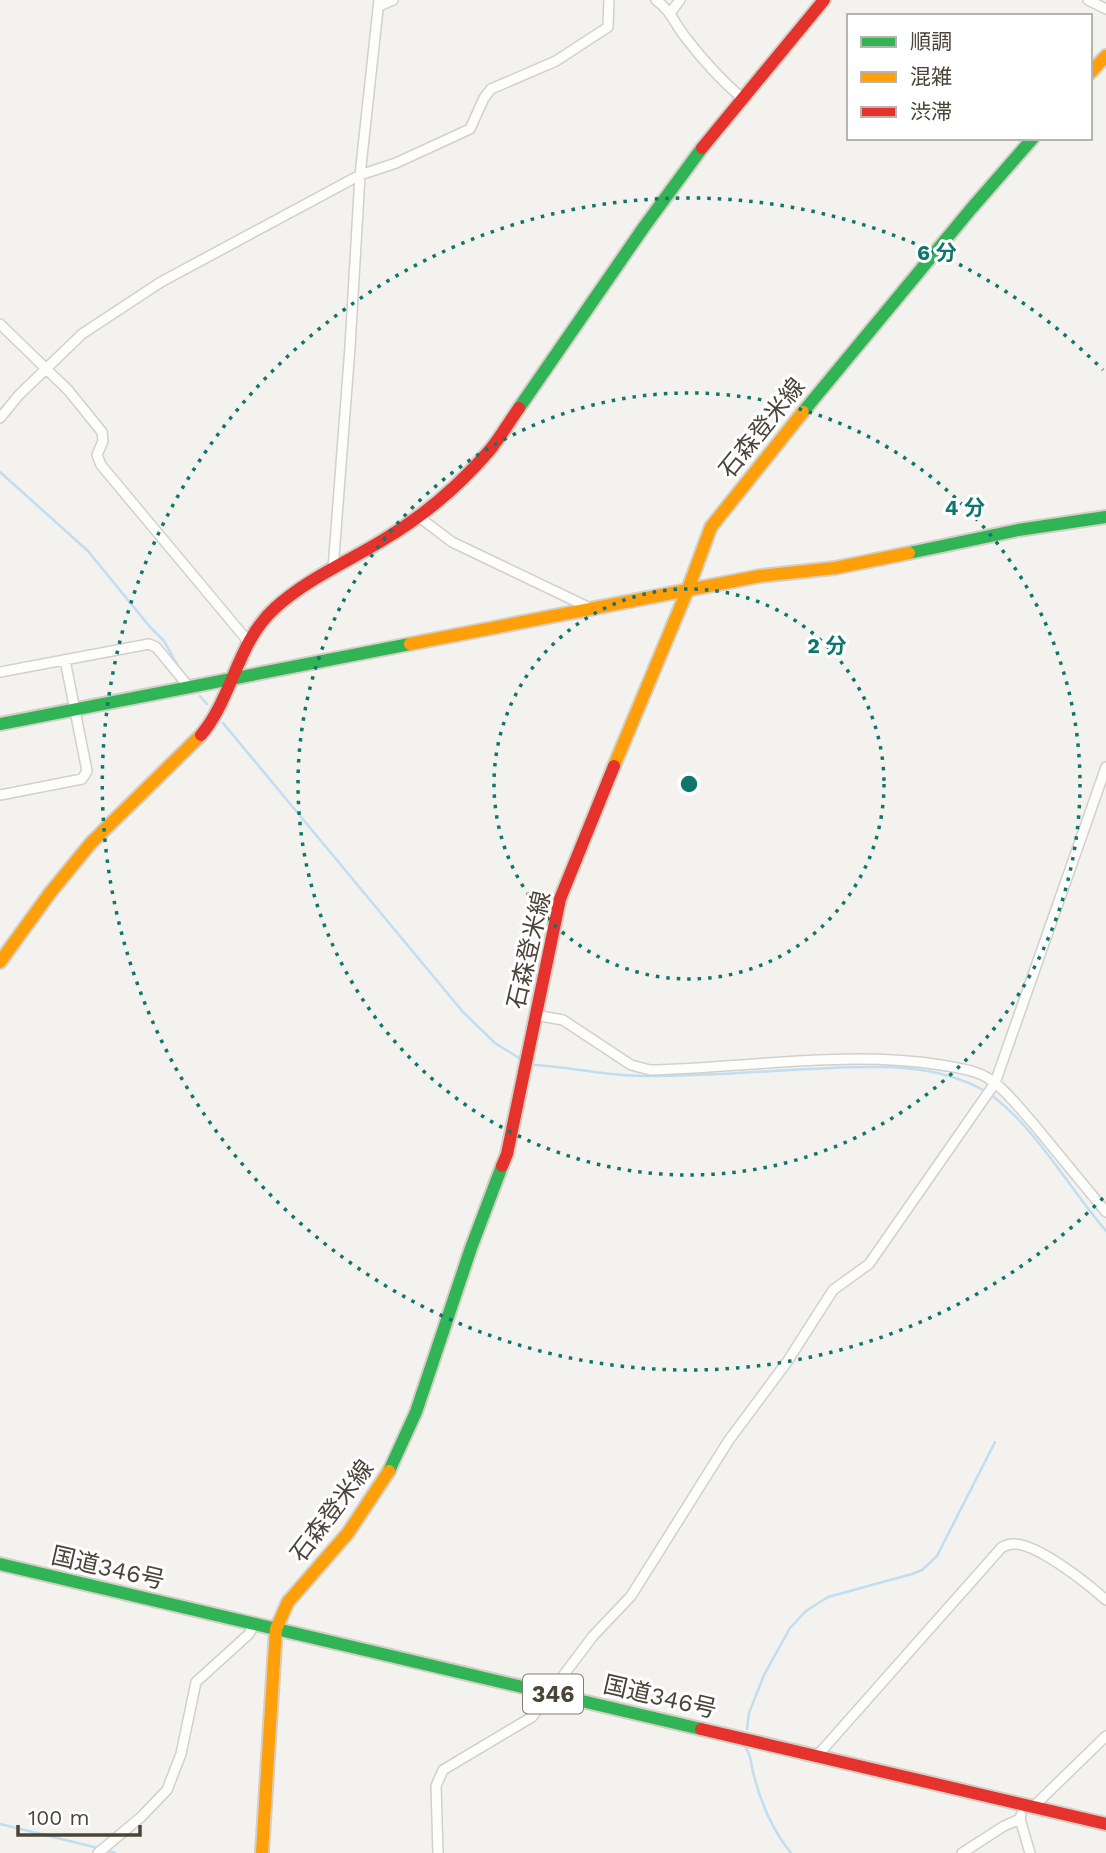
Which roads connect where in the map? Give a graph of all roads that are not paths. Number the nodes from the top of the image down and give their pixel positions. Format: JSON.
{"nodes":[{"id":1,"x":393,"y":0,"type":"edge"},
{"id":2,"x":608,"y":0,"type":"edge"},
{"id":3,"x":656,"y":0,"type":"edge"},
{"id":4,"x":680,"y":0,"type":"edge"},
{"id":5,"x":824,"y":0,"type":"edge"},
{"id":6,"x":1088,"y":0,"type":"edge"},
{"id":7,"x":379,"y":3,"type":"edge"},
{"id":8,"x":1106,"y":9,"type":"edge"},
{"id":9,"x":671,"y":12,"type":"junction"},
{"id":10,"x":1106,"y":56,"type":"edge"},
{"id":11,"x":1092,"y":72,"type":"edge"},
{"id":12,"x":742,"y":98,"type":"junction"},
{"id":13,"x":1031,"y":140,"type":"edge"},
{"id":14,"x":360,"y":175,"type":"junction"},
{"id":15,"x":0,"y":324,"type":"edge"},
{"id":16,"x":46,"y":370,"type":"junction"},
{"id":17,"x":0,"y":418,"type":"edge"},
{"id":18,"x":419,"y":517,"type":"junction"},
{"id":19,"x":1106,"y":517,"type":"edge"},
{"id":20,"x":333,"y":569,"type":"junction"},
{"id":21,"x":688,"y":589,"type":"junction"},
{"id":22,"x":591,"y":609,"type":"junction"},
{"id":23,"x":247,"y":640,"type":"junction"},
{"id":24,"x":65,"y":660,"type":"junction"},
{"id":25,"x":0,"y":672,"type":"edge"},
{"id":26,"x":234,"y":678,"type":"junction"},
{"id":27,"x":189,"y":687,"type":"junction"},
{"id":28,"x":75,"y":711,"type":"junction"},
{"id":29,"x":0,"y":724,"type":"edge"},
{"id":30,"x":1106,"y":767,"type":"edge"},
{"id":31,"x":0,"y":795,"type":"edge"},
{"id":32,"x":1,"y":956,"type":"edge"},
{"id":33,"x":535,"y":1015,"type":"junction"},
{"id":34,"x":993,"y":1086,"type":"junction"},
{"id":35,"x":1106,"y":1212,"type":"edge"},
{"id":36,"x":0,"y":1564,"type":"edge"},
{"id":37,"x":1106,"y":1600,"type":"edge"},
{"id":38,"x":254,"y":1624,"type":"junction"},
{"id":39,"x":276,"y":1629,"type":"junction"},
{"id":40,"x":548,"y":1693,"type":"junction"},
{"id":41,"x":1106,"y":1736,"type":"edge"},
{"id":42,"x":817,"y":1756,"type":"junction"},
{"id":43,"x":1029,"y":1805,"type":"junction"},
{"id":44,"x":1020,"y":1819,"type":"junction"},
{"id":45,"x":1106,"y":1824,"type":"edge"},
{"id":46,"x":97,"y":1853,"type":"edge"},
{"id":47,"x":262,"y":1853,"type":"edge"},
{"id":48,"x":438,"y":1853,"type":"edge"},
{"id":49,"x":962,"y":1853,"type":"edge"},
{"id":50,"x":1030,"y":1853,"type":"edge"}],
"edges":[{"from":1,"to":7,"type":"street"},
{"from":2,"to":14,"type":"street"},
{"from":3,"to":9,"type":"street"},
{"from":4,"to":9,"type":"street"},
{"from":5,"to":12,"type":"main road"},
{"from":6,"to":8,"type":"street"},
{"from":7,"to":14,"type":"street"},
{"from":9,"to":12,"type":"street"},
{"from":10,"to":11,"type":"main road"},
{"from":12,"to":18,"type":"main road"},
{"from":13,"to":21,"type":"main road","name":"石森登米線"},
{"from":14,"to":16,"type":"street"},
{"from":14,"to":20,"type":"street"},
{"from":15,"to":16,"type":"street"},
{"from":16,"to":17,"type":"street"},
{"from":16,"to":23,"type":"street"},
{"from":18,"to":20,"type":"main road"},
{"from":18,"to":22,"type":"street"},
{"from":19,"to":21,"type":"main road"},
{"from":20,"to":23,"type":"main road"},
{"from":21,"to":22,"type":"main road"},
{"from":21,"to":33,"type":"main road","name":"石森登米線"},
{"from":22,"to":26,"type":"main road"},
{"from":23,"to":26,"type":"main road"},
{"from":24,"to":25,"type":"street"},
{"from":24,"to":27,"type":"street"},
{"from":24,"to":28,"type":"street"},
{"from":26,"to":27,"type":"main road"},
{"from":26,"to":32,"type":"main road"},
{"from":27,"to":28,"type":"main road"},
{"from":28,"to":29,"type":"main road"},
{"from":28,"to":31,"type":"street"},
{"from":30,"to":34,"type":"street"},
{"from":33,"to":34,"type":"street"},
{"from":33,"to":39,"type":"main road","name":"石森登米線"},
{"from":34,"to":35,"type":"street"},
{"from":34,"to":40,"type":"street"},
{"from":36,"to":38,"type":"main road","name":"国道346号","number":"346"},
{"from":37,"to":42,"type":"street"},
{"from":38,"to":39,"type":"main road","name":"国道346号","number":"346"},
{"from":38,"to":46,"type":"street"},
{"from":39,"to":40,"type":"main road","name":"国道346号","number":"346"},
{"from":39,"to":47,"type":"main road","name":"石森登米線"},
{"from":40,"to":42,"type":"main road","name":"国道346号","number":"346"},
{"from":40,"to":48,"type":"street"},
{"from":41,"to":43,"type":"street"},
{"from":42,"to":43,"type":"main road","name":"国道346号","number":"346"},
{"from":43,"to":44,"type":"street"},
{"from":43,"to":45,"type":"main road","name":"国道346号","number":"346"},
{"from":44,"to":49,"type":"street"},
{"from":44,"to":50,"type":"street"}]}
